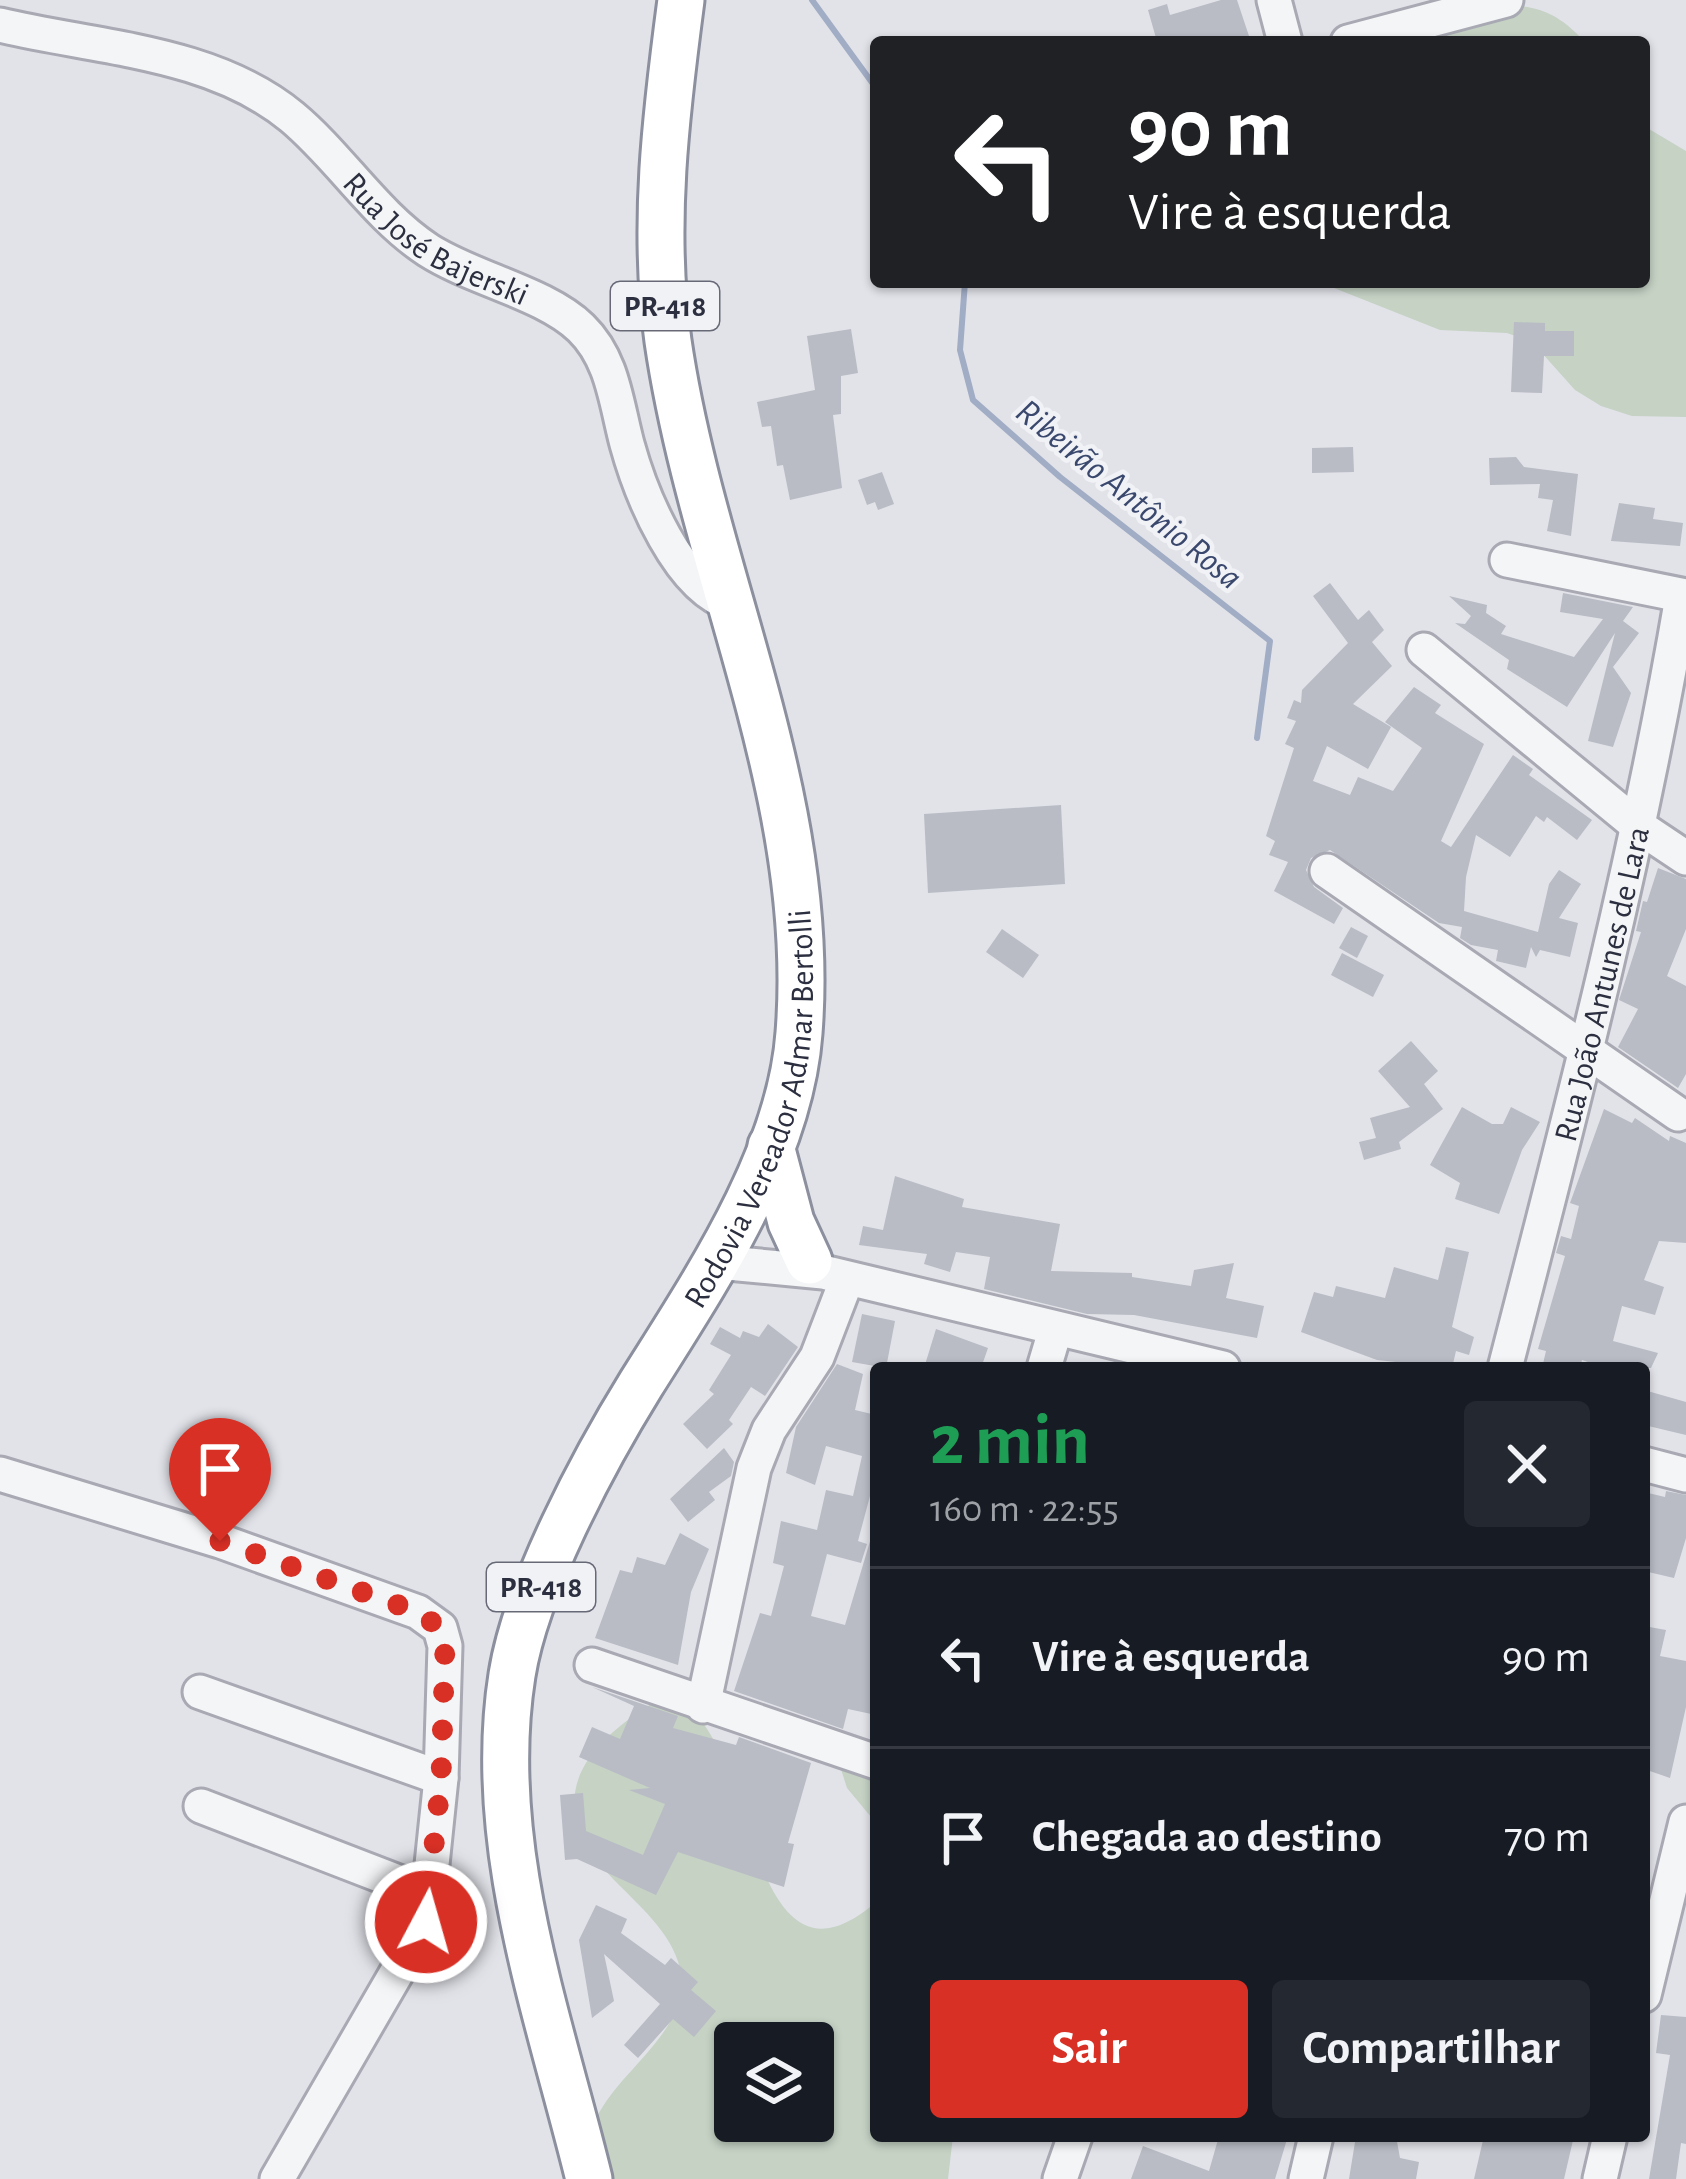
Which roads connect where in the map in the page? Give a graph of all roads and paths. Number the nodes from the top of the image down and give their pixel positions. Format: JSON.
{"nodes":[{"id":1,"x":681,"y":0,"type":"edge"},
{"id":2,"x":1274,"y":0,"type":"edge"},
{"id":3,"x":1507,"y":0,"type":"edge"},
{"id":4,"x":0,"y":25,"type":"edge"},
{"id":5,"x":1283,"y":36,"type":"edge"},
{"id":6,"x":1371,"y":36,"type":"edge"},
{"id":7,"x":1507,"y":560,"type":"dead end"},
{"id":8,"x":1684,"y":596,"type":"edge"},
{"id":9,"x":732,"y":604,"type":"junction"},
{"id":10,"x":1424,"y":650,"type":"dead end"},
{"id":11,"x":1638,"y":826,"type":"junction"},
{"id":12,"x":1686,"y":857,"type":"edge"},
{"id":13,"x":1327,"y":871,"type":"dead end"},
{"id":14,"x":1587,"y":1053,"type":"junction"},
{"id":15,"x":1678,"y":1114,"type":"dead end"},
{"id":16,"x":771,"y":1146,"type":"junction"},
{"id":17,"x":744,"y":1212,"type":"junction"},
{"id":18,"x":718,"y":1262,"type":"junction"},
{"id":19,"x":827,"y":1271,"type":"junction"},
{"id":20,"x":1054,"y":1331,"type":"junction"},
{"id":21,"x":1046,"y":1362,"type":"edge"},
{"id":22,"x":1196,"y":1362,"type":"edge"},
{"id":23,"x":1507,"y":1362,"type":"edge"},
{"id":24,"x":1650,"y":1466,"type":"edge"},
{"id":25,"x":0,"y":1474,"type":"edge"},
{"id":26,"x":1686,"y":1475,"type":"edge"},
{"id":27,"x":592,"y":1665,"type":"dead end"},
{"id":28,"x":200,"y":1692,"type":"dead end"},
{"id":29,"x":703,"y":1706,"type":"junction"},
{"id":30,"x":870,"y":1760,"type":"edge"},
{"id":31,"x":441,"y":1778,"type":"junction"},
{"id":32,"x":201,"y":1806,"type":"dead end"},
{"id":33,"x":1686,"y":1822,"type":"edge"},
{"id":34,"x":429,"y":1894,"type":"junction"},
{"id":35,"x":1663,"y":1936,"type":"edge"},
{"id":36,"x":1650,"y":1976,"type":"edge"},
{"id":37,"x":1073,"y":2142,"type":"edge"},
{"id":38,"x":1315,"y":2142,"type":"edge"},
{"id":39,"x":1609,"y":2142,"type":"edge"},
{"id":40,"x":277,"y":2179,"type":"edge"},
{"id":41,"x":590,"y":2179,"type":"edge"},
{"id":42,"x":1060,"y":2179,"type":"edge"},
{"id":43,"x":1306,"y":2179,"type":"edge"},
{"id":44,"x":1600,"y":2179,"type":"edge"}],
"edges":[{"from":1,"to":9,"type":"highway","name":"Rodovia Vereador Admar Bertolli","number":"PR-418"},
{"from":2,"to":5,"type":"street"},
{"from":3,"to":6,"type":"street"},
{"from":4,"to":9,"type":"street","name":"Rua José Bajerski"},
{"from":7,"to":8,"type":"street"},
{"from":8,"to":11,"type":"street","name":"Rua João Antunes de Lara"},
{"from":9,"to":16,"type":"highway","name":"Rodovia Vereador Admar Bertolli","number":"PR-418"},
{"from":10,"to":11,"type":"street"},
{"from":11,"to":12,"type":"street"},
{"from":11,"to":14,"type":"street","name":"Rua João Antunes de Lara"},
{"from":13,"to":14,"type":"street"},
{"from":14,"to":15,"type":"street"},
{"from":14,"to":23,"type":"street","name":"Rua João Antunes de Lara"},
{"from":16,"to":17,"type":"highway","name":"Rodovia Vereador Admar Bertolli","number":"PR-418"},
{"from":16,"to":19,"type":"highway"},
{"from":17,"to":18,"type":"highway","name":"Rodovia Vereador Admar Bertolli","number":"PR-418"},
{"from":17,"to":19,"type":"street"},
{"from":18,"to":19,"type":"street"},
{"from":18,"to":41,"type":"highway","name":"Rodovia Vereador Admar Bertolli","number":"PR-418"},
{"from":19,"to":20,"type":"street"},
{"from":19,"to":29,"type":"street"},
{"from":20,"to":21,"type":"street"},
{"from":20,"to":22,"type":"street"},
{"from":24,"to":26,"type":"street"},
{"from":25,"to":31,"type":"street"},
{"from":27,"to":29,"type":"street"},
{"from":28,"to":31,"type":"street"},
{"from":29,"to":30,"type":"street"},
{"from":31,"to":34,"type":"street"},
{"from":32,"to":34,"type":"street"},
{"from":33,"to":35,"type":"street"},
{"from":34,"to":40,"type":"street"},
{"from":35,"to":36,"type":"street"},
{"from":37,"to":42,"type":"street"},
{"from":38,"to":43,"type":"street"},
{"from":39,"to":44,"type":"street"}]}
